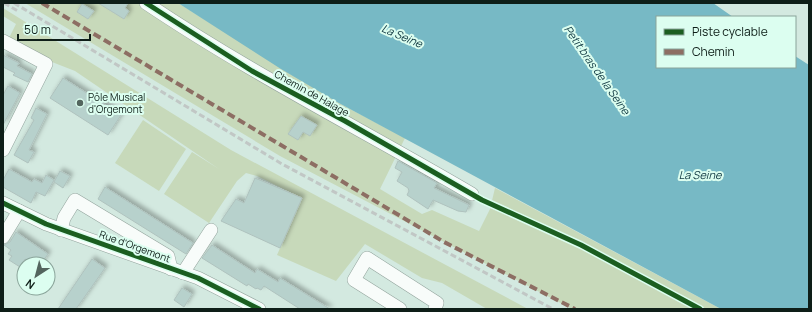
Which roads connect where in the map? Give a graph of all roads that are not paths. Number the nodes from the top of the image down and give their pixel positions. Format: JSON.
{"nodes":[{"id":1,"x":146,"y":3,"type":"edge"},
{"id":2,"x":3,"y":41,"type":"edge"},
{"id":3,"x":3,"y":150,"type":"edge"},
{"id":4,"x":472,"y":194,"type":"dead end"},
{"id":5,"x":3,"y":203,"type":"edge"},
{"id":6,"x":19,"y":211,"type":"junction"},
{"id":7,"x":61,"y":230,"type":"junction"},
{"id":8,"x":211,"y":230,"type":"dead end"},
{"id":9,"x":3,"y":237,"type":"edge"},
{"id":10,"x":177,"y":271,"type":"junction"},
{"id":11,"x":240,"y":305,"type":"edge"},
{"id":12,"x":259,"y":309,"type":"edge"},
{"id":13,"x":400,"y":309,"type":"edge"},
{"id":14,"x":435,"y":309,"type":"edge"}],
"edges":[{"from":1,"to":4,"type":"street","name":"Chemin de Halage"},
{"from":2,"to":3,"type":"street"},
{"from":5,"to":6,"type":"street","name":"Rue d'Orgemont"},
{"from":6,"to":7,"type":"street","name":"Rue d'Orgemont"},
{"from":6,"to":9,"type":"street"},
{"from":7,"to":10,"type":"street","name":"Rue d'Orgemont"},
{"from":7,"to":10,"type":"street"},
{"from":8,"to":10,"type":"street"},
{"from":10,"to":11,"type":"street","name":"Rue d'Orgemont"},
{"from":11,"to":12,"type":"street","name":"Rue d'Orgemont"},
{"from":13,"to":14,"type":"street"}]}
